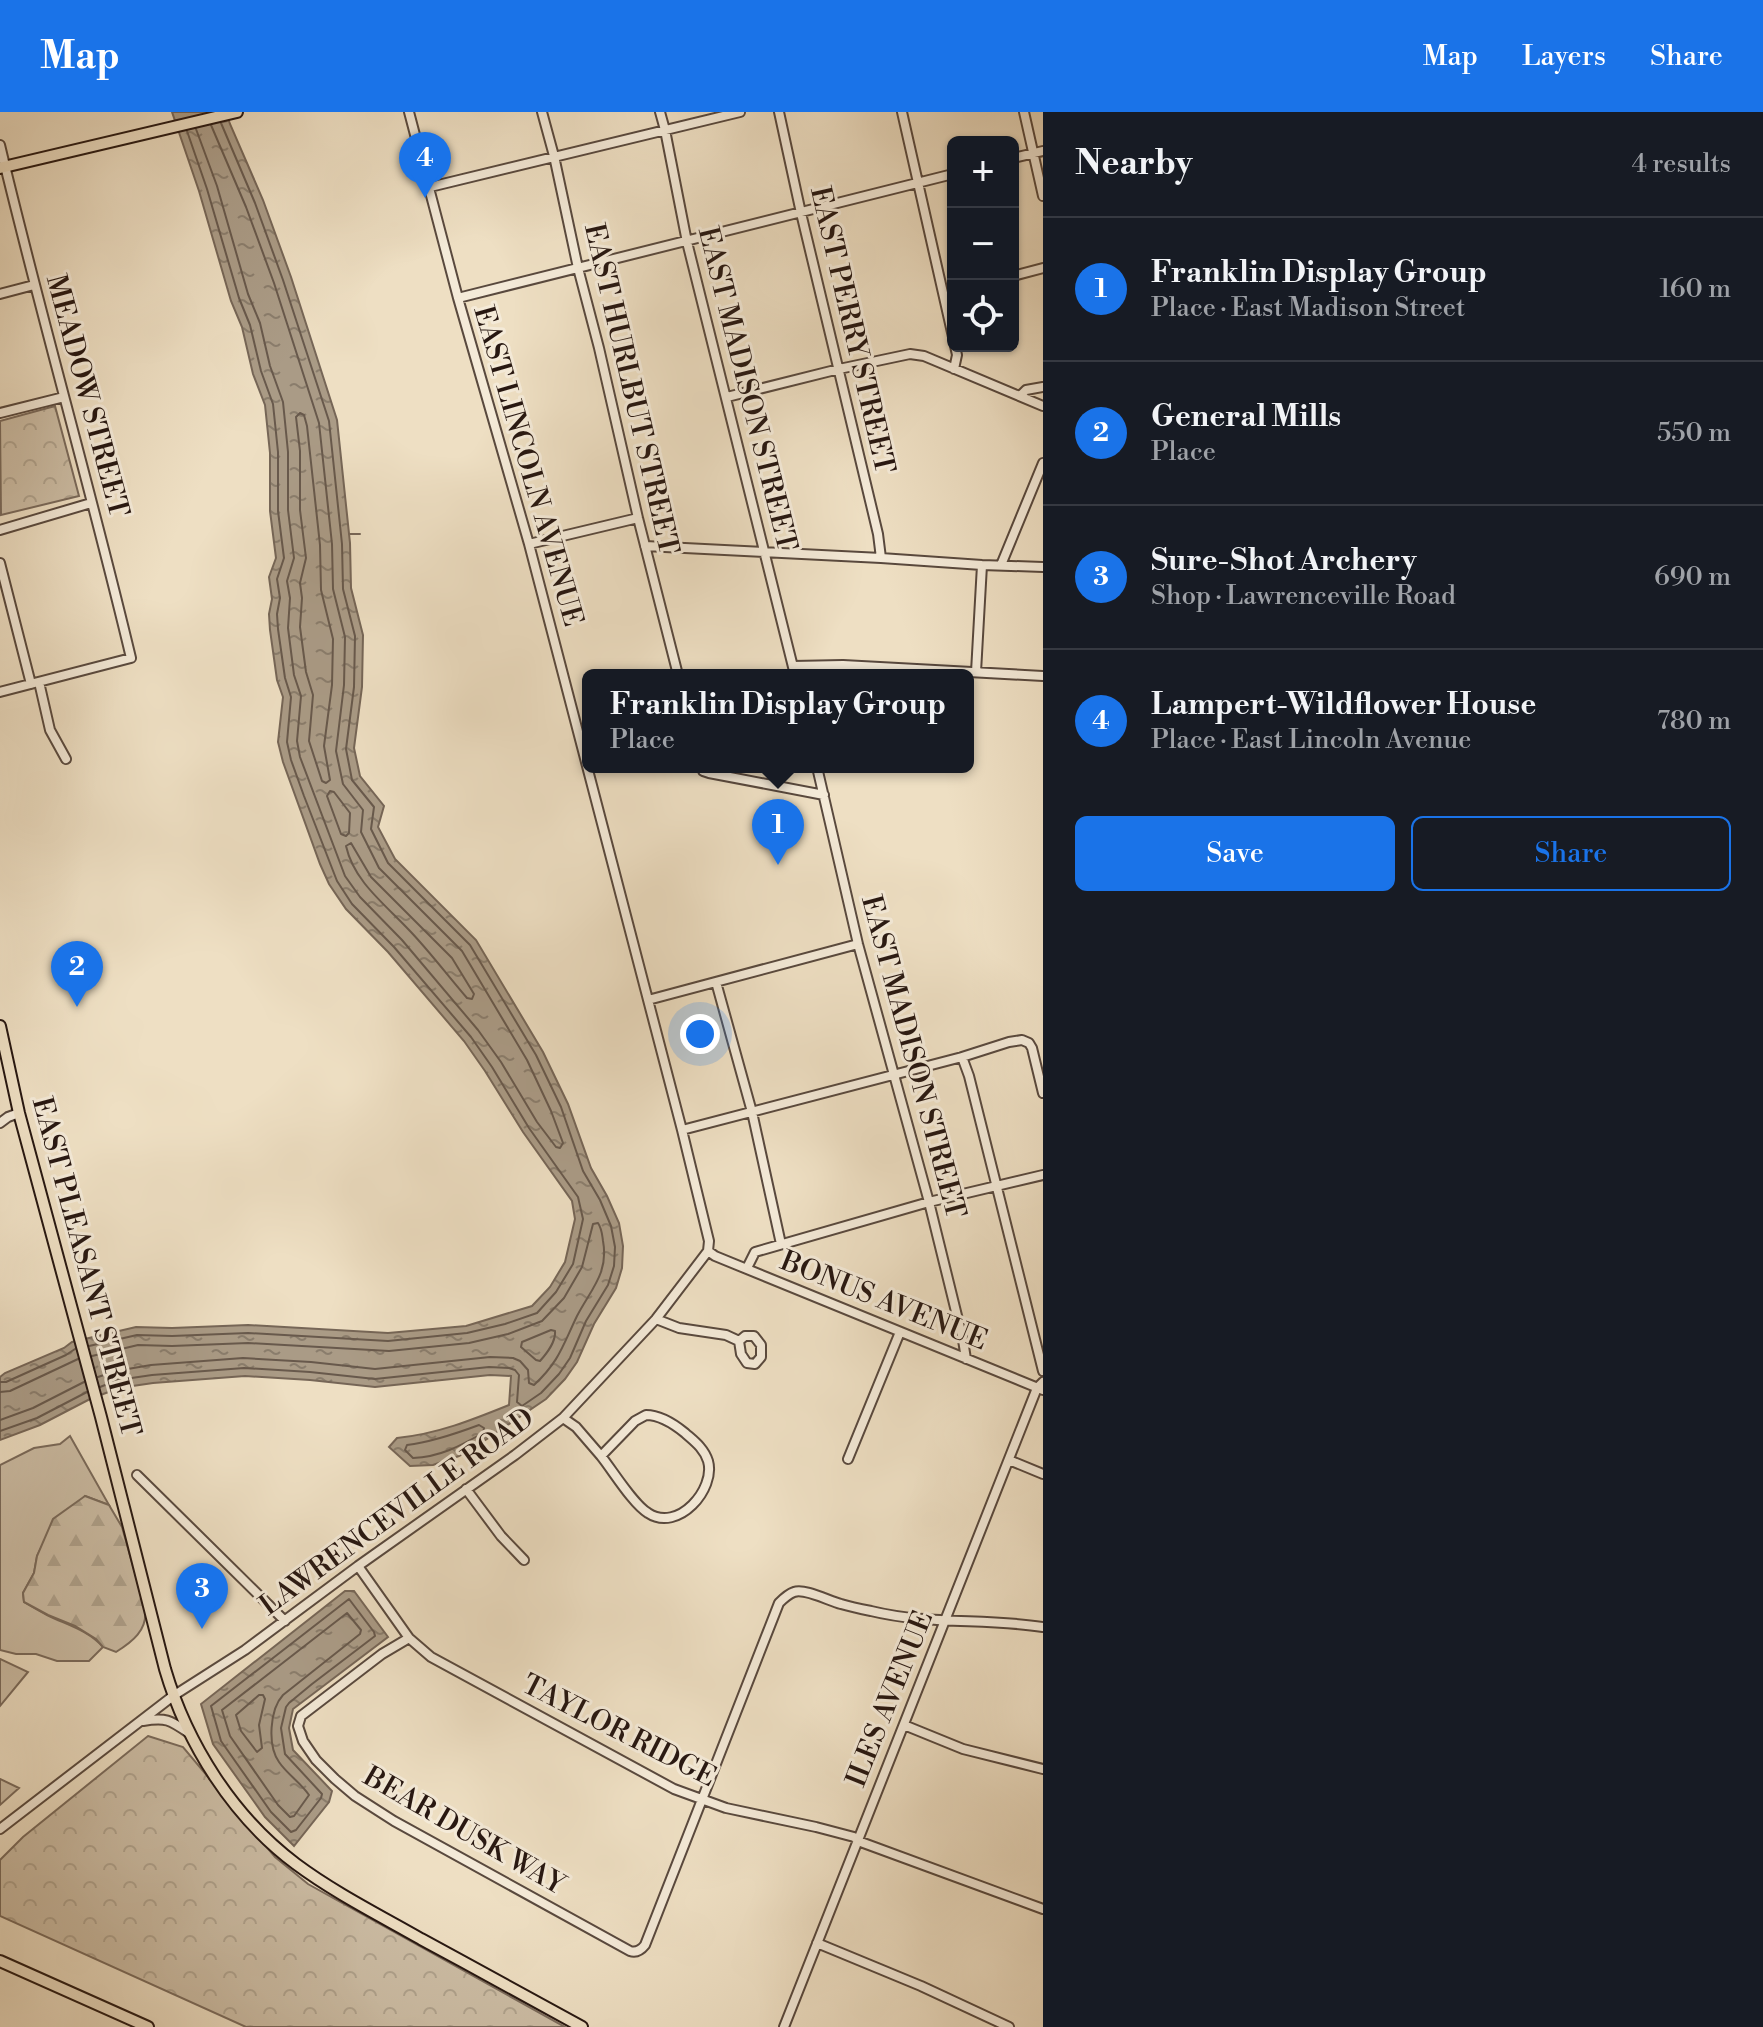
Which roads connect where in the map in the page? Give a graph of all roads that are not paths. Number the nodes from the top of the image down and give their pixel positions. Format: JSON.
{"nodes":[{"id":1,"x":237,"y":112,"type":"edge"},
{"id":2,"x":409,"y":112,"type":"edge"},
{"id":3,"x":542,"y":112,"type":"edge"},
{"id":4,"x":660,"y":112,"type":"edge"},
{"id":5,"x":740,"y":112,"type":"edge"},
{"id":6,"x":779,"y":112,"type":"edge"},
{"id":7,"x":902,"y":112,"type":"edge"},
{"id":8,"x":1024,"y":112,"type":"edge"},
{"id":9,"x":665,"y":130,"type":"junction"},
{"id":10,"x":0,"y":145,"type":"edge"},
{"id":11,"x":1043,"y":151,"type":"edge"},
{"id":12,"x":1033,"y":153,"type":"junction"},
{"id":13,"x":554,"y":156,"type":"junction"},
{"id":14,"x":1019,"y":156,"type":"edge"},
{"id":15,"x":3,"y":168,"type":"edge"},
{"id":16,"x":947,"y":176,"type":"edge"},
{"id":17,"x":917,"y":184,"type":"junction"},
{"id":18,"x":430,"y":187,"type":"junction"},
{"id":19,"x":1043,"y":196,"type":"edge"},
{"id":20,"x":801,"y":213,"type":"junction"},
{"id":21,"x":687,"y":242,"type":"junction"},
{"id":22,"x":578,"y":268,"type":"junction"},
{"id":23,"x":1043,"y":268,"type":"edge"},
{"id":24,"x":1019,"y":274,"type":"edge"},
{"id":25,"x":34,"y":285,"type":"junction"},
{"id":26,"x":947,"y":293,"type":"edge"},
{"id":27,"x":0,"y":294,"type":"edge"},
{"id":28,"x":943,"y":294,"type":"junction"},
{"id":29,"x":458,"y":298,"type":"junction"},
{"id":30,"x":947,"y":311,"type":"edge"},
{"id":31,"x":956,"y":352,"type":"edge"},
{"id":32,"x":839,"y":369,"type":"junction"},
{"id":33,"x":954,"y":369,"type":"junction"},
{"id":34,"x":1043,"y":387,"type":"edge"},
{"id":35,"x":1020,"y":396,"type":"junction"},
{"id":36,"x":64,"y":397,"type":"junction"},
{"id":37,"x":727,"y":397,"type":"junction"},
{"id":38,"x":1043,"y":406,"type":"edge"},
{"id":39,"x":0,"y":413,"type":"edge"},
{"id":40,"x":1043,"y":463,"type":"edge"},
{"id":41,"x":91,"y":503,"type":"junction"},
{"id":42,"x":638,"y":518,"type":"junction"},
{"id":43,"x":0,"y":530,"type":"edge"},
{"id":44,"x":529,"y":544,"type":"junction"},
{"id":45,"x":645,"y":546,"type":"junction"},
{"id":46,"x":763,"y":552,"type":"junction"},
{"id":47,"x":881,"y":558,"type":"junction"},
{"id":48,"x":0,"y":563,"type":"edge"},
{"id":49,"x":982,"y":565,"type":"junction"},
{"id":50,"x":1001,"y":565,"type":"junction"},
{"id":51,"x":1043,"y":567,"type":"edge"},
{"id":52,"x":676,"y":669,"type":"edge"},
{"id":53,"x":793,"y":669,"type":"edge"},
{"id":54,"x":810,"y":669,"type":"edge"},
{"id":55,"x":919,"y":669,"type":"edge"},
{"id":56,"x":976,"y":672,"type":"joint"},
{"id":57,"x":1043,"y":676,"type":"edge"},
{"id":58,"x":35,"y":683,"type":"junction"},
{"id":59,"x":0,"y":692,"type":"edge"},
{"id":60,"x":582,"y":747,"type":"edge"},
{"id":61,"x":66,"y":759,"type":"dead end"},
{"id":62,"x":589,"y":773,"type":"edge"},
{"id":63,"x":709,"y":773,"type":"edge"},
{"id":64,"x":818,"y":773,"type":"edge"},
{"id":65,"x":824,"y":795,"type":"junction"},
{"id":66,"x":858,"y":944,"type":"junction"},
{"id":67,"x":716,"y":982,"type":"junction"},
{"id":68,"x":648,"y":1000,"type":"junction"},
{"id":69,"x":0,"y":1026,"type":"edge"},
{"id":70,"x":962,"y":1057,"type":"junction"},
{"id":71,"x":895,"y":1074,"type":"junction"},
{"id":72,"x":1043,"y":1093,"type":"edge"},
{"id":73,"x":752,"y":1112,"type":"junction"},
{"id":74,"x":19,"y":1113,"type":"junction"},
{"id":75,"x":0,"y":1123,"type":"edge"},
{"id":76,"x":682,"y":1130,"type":"junction"},
{"id":77,"x":1043,"y":1175,"type":"edge"},
{"id":78,"x":996,"y":1186,"type":"junction"},
{"id":79,"x":929,"y":1202,"type":"junction"},
{"id":80,"x":781,"y":1244,"type":"junction"},
{"id":81,"x":708,"y":1251,"type":"junction"},
{"id":82,"x":747,"y":1268,"type":"junction"},
{"id":83,"x":656,"y":1319,"type":"junction"},
{"id":84,"x":900,"y":1332,"type":"junction"},
{"id":85,"x":739,"y":1341,"type":"dead end"},
{"id":86,"x":966,"y":1359,"type":"junction"},
{"id":87,"x":1043,"y":1371,"type":"edge"},
{"id":88,"x":1041,"y":1387,"type":"edge"},
{"id":89,"x":563,"y":1418,"type":"junction"},
{"id":90,"x":601,"y":1456,"type":"junction"},
{"id":91,"x":848,"y":1459,"type":"dead end"},
{"id":92,"x":1009,"y":1460,"type":"junction"},
{"id":93,"x":1043,"y":1474,"type":"edge"},
{"id":94,"x":137,"y":1475,"type":"dead end"},
{"id":95,"x":466,"y":1489,"type":"junction"},
{"id":96,"x":524,"y":1560,"type":"dead end"},
{"id":97,"x":358,"y":1566,"type":"junction"},
{"id":98,"x":285,"y":1621,"type":"junction"},
{"id":99,"x":945,"y":1622,"type":"junction"},
{"id":100,"x":1043,"y":1627,"type":"edge"},
{"id":101,"x":409,"y":1638,"type":"junction"},
{"id":102,"x":173,"y":1696,"type":"junction"},
{"id":103,"x":138,"y":1722,"type":"junction"},
{"id":104,"x":904,"y":1725,"type":"junction"},
{"id":105,"x":191,"y":1734,"type":"junction"},
{"id":106,"x":1043,"y":1769,"type":"edge"},
{"id":107,"x":702,"y":1799,"type":"junction"},
{"id":108,"x":0,"y":1829,"type":"edge"},
{"id":109,"x":858,"y":1841,"type":"junction"},
{"id":110,"x":1043,"y":1909,"type":"edge"},
{"id":111,"x":817,"y":1943,"type":"junction"},
{"id":112,"x":0,"y":1961,"type":"edge"},
{"id":113,"x":148,"y":2027,"type":"edge"},
{"id":114,"x":582,"y":2027,"type":"edge"},
{"id":115,"x":784,"y":2027,"type":"edge"},
{"id":116,"x":1009,"y":2027,"type":"edge"}],
"edges":[{"from":1,"to":15,"type":"main road"},
{"from":2,"to":18,"type":"street","name":"EAST LINCOLN AVENUE"},
{"from":3,"to":13,"type":"street","name":"EAST HURLBUT STREET"},
{"from":4,"to":9,"type":"street","name":"EAST MADISON STREET"},
{"from":5,"to":9,"type":"street"},
{"from":6,"to":20,"type":"street","name":"EAST PERRY STREET"},
{"from":7,"to":17,"type":"street"},
{"from":8,"to":12,"type":"street"},
{"from":9,"to":13,"type":"street"},
{"from":9,"to":21,"type":"street","name":"EAST MADISON STREET"},
{"from":10,"to":15,"type":"street","name":"MEADOW STREET"},
{"from":11,"to":12,"type":"street"},
{"from":12,"to":14,"type":"street"},
{"from":12,"to":19,"type":"street"},
{"from":13,"to":18,"type":"street"},
{"from":13,"to":22,"type":"street","name":"EAST HURLBUT STREET"},
{"from":15,"to":25,"type":"street","name":"MEADOW STREET"},
{"from":16,"to":17,"type":"street"},
{"from":17,"to":20,"type":"street"},
{"from":17,"to":28,"type":"street"},
{"from":18,"to":29,"type":"street","name":"EAST LINCOLN AVENUE"},
{"from":20,"to":21,"type":"street"},
{"from":20,"to":32,"type":"street","name":"EAST PERRY STREET"},
{"from":21,"to":22,"type":"street"},
{"from":21,"to":37,"type":"street","name":"EAST MADISON STREET"},
{"from":22,"to":29,"type":"street"},
{"from":22,"to":42,"type":"street","name":"EAST HURLBUT STREET"},
{"from":23,"to":24,"type":"street"},
{"from":25,"to":27,"type":"street"},
{"from":25,"to":36,"type":"street","name":"MEADOW STREET"},
{"from":26,"to":28,"type":"street"},
{"from":28,"to":30,"type":"street"},
{"from":29,"to":44,"type":"street","name":"EAST LINCOLN AVENUE"},
{"from":31,"to":33,"type":"street"},
{"from":32,"to":33,"type":"street"},
{"from":32,"to":37,"type":"street"},
{"from":32,"to":47,"type":"street","name":"EAST PERRY STREET"},
{"from":33,"to":35,"type":"street"},
{"from":34,"to":35,"type":"street"},
{"from":35,"to":38,"type":"street"},
{"from":36,"to":39,"type":"street"},
{"from":36,"to":41,"type":"street","name":"MEADOW STREET"},
{"from":37,"to":46,"type":"street","name":"EAST MADISON STREET"},
{"from":40,"to":50,"type":"street"},
{"from":41,"to":43,"type":"street"},
{"from":41,"to":58,"type":"street","name":"MEADOW STREET"},
{"from":42,"to":44,"type":"street"},
{"from":42,"to":45,"type":"street","name":"EAST HURLBUT STREET"},
{"from":44,"to":60,"type":"street","name":"EAST LINCOLN AVENUE"},
{"from":45,"to":46,"type":"street"},
{"from":45,"to":52,"type":"street","name":"EAST HURLBUT STREET"},
{"from":46,"to":47,"type":"street"},
{"from":46,"to":53,"type":"street","name":"EAST MADISON STREET"},
{"from":47,"to":49,"type":"street"},
{"from":48,"to":58,"type":"street"},
{"from":49,"to":50,"type":"street"},
{"from":49,"to":56,"type":"street"},
{"from":50,"to":51,"type":"street"},
{"from":54,"to":55,"type":"street"},
{"from":56,"to":57,"type":"street"},
{"from":58,"to":59,"type":"street"},
{"from":58,"to":61,"type":"street"},
{"from":62,"to":68,"type":"street","name":"EAST LINCOLN AVENUE"},
{"from":63,"to":65,"type":"street"},
{"from":64,"to":65,"type":"street","name":"EAST MADISON STREET"},
{"from":65,"to":66,"type":"street","name":"EAST MADISON STREET"},
{"from":66,"to":67,"type":"street"},
{"from":66,"to":71,"type":"street","name":"EAST MADISON STREET"},
{"from":67,"to":68,"type":"street"},
{"from":67,"to":73,"type":"street"},
{"from":68,"to":76,"type":"street","name":"EAST LINCOLN AVENUE"},
{"from":69,"to":74,"type":"main road","name":"EAST PLEASANT STREET"},
{"from":70,"to":71,"type":"street"},
{"from":70,"to":72,"type":"street"},
{"from":70,"to":78,"type":"street"},
{"from":71,"to":73,"type":"street"},
{"from":71,"to":79,"type":"street","name":"EAST MADISON STREET"},
{"from":73,"to":76,"type":"street"},
{"from":73,"to":80,"type":"street"},
{"from":74,"to":75,"type":"street"},
{"from":74,"to":102,"type":"main road","name":"EAST PLEASANT STREET"},
{"from":76,"to":81,"type":"street","name":"EAST LINCOLN AVENUE"},
{"from":77,"to":78,"type":"street"},
{"from":78,"to":79,"type":"street"},
{"from":78,"to":87,"type":"street"},
{"from":79,"to":80,"type":"street"},
{"from":79,"to":86,"type":"street","name":"EAST MADISON STREET"},
{"from":80,"to":82,"type":"street"},
{"from":81,"to":82,"type":"street","name":"BONUS AVENUE"},
{"from":81,"to":83,"type":"street","name":"LAWRENCEVILLE ROAD"},
{"from":82,"to":84,"type":"street","name":"BONUS AVENUE"},
{"from":83,"to":85,"type":"street"},
{"from":83,"to":89,"type":"street","name":"LAWRENCEVILLE ROAD"},
{"from":84,"to":86,"type":"street","name":"BONUS AVENUE"},
{"from":84,"to":91,"type":"street"},
{"from":86,"to":88,"type":"street","name":"BONUS AVENUE"},
{"from":88,"to":92,"type":"street","name":"ILES AVENUE"},
{"from":89,"to":90,"type":"street"},
{"from":89,"to":95,"type":"street","name":"LAWRENCEVILLE ROAD"},
{"from":90,"to":90,"type":"street"},
{"from":92,"to":93,"type":"street"},
{"from":92,"to":99,"type":"street","name":"ILES AVENUE"},
{"from":94,"to":98,"type":"street"},
{"from":95,"to":96,"type":"street"},
{"from":95,"to":97,"type":"street","name":"LAWRENCEVILLE ROAD"},
{"from":97,"to":98,"type":"street","name":"LAWRENCEVILLE ROAD"},
{"from":97,"to":101,"type":"street","name":"TAYLOR RIDGE"},
{"from":98,"to":102,"type":"street","name":"LAWRENCEVILLE ROAD"},
{"from":99,"to":100,"type":"street"},
{"from":99,"to":104,"type":"street","name":"ILES AVENUE"},
{"from":99,"to":107,"type":"street"},
{"from":101,"to":107,"type":"street","name":"TAYLOR RIDGE"},
{"from":101,"to":107,"type":"street","name":"BEAR DUSK WAY"},
{"from":102,"to":103,"type":"street","name":"LAWRENCEVILLE ROAD"},
{"from":102,"to":105,"type":"main road","name":"EAST PLEASANT STREET"},
{"from":103,"to":105,"type":"street"},
{"from":103,"to":108,"type":"street","name":"LAWRENCEVILLE ROAD"},
{"from":104,"to":106,"type":"street"},
{"from":104,"to":109,"type":"street","name":"ILES AVENUE"},
{"from":105,"to":114,"type":"main road","name":"EAST PLEASANT STREET"},
{"from":107,"to":109,"type":"street","name":"TAYLOR RIDGE"},
{"from":109,"to":110,"type":"street","name":"TAYLOR RIDGE"},
{"from":109,"to":111,"type":"street","name":"ILES AVENUE"},
{"from":111,"to":115,"type":"street","name":"ILES AVENUE"},
{"from":111,"to":116,"type":"street"},
{"from":112,"to":113,"type":"main road"}]}
